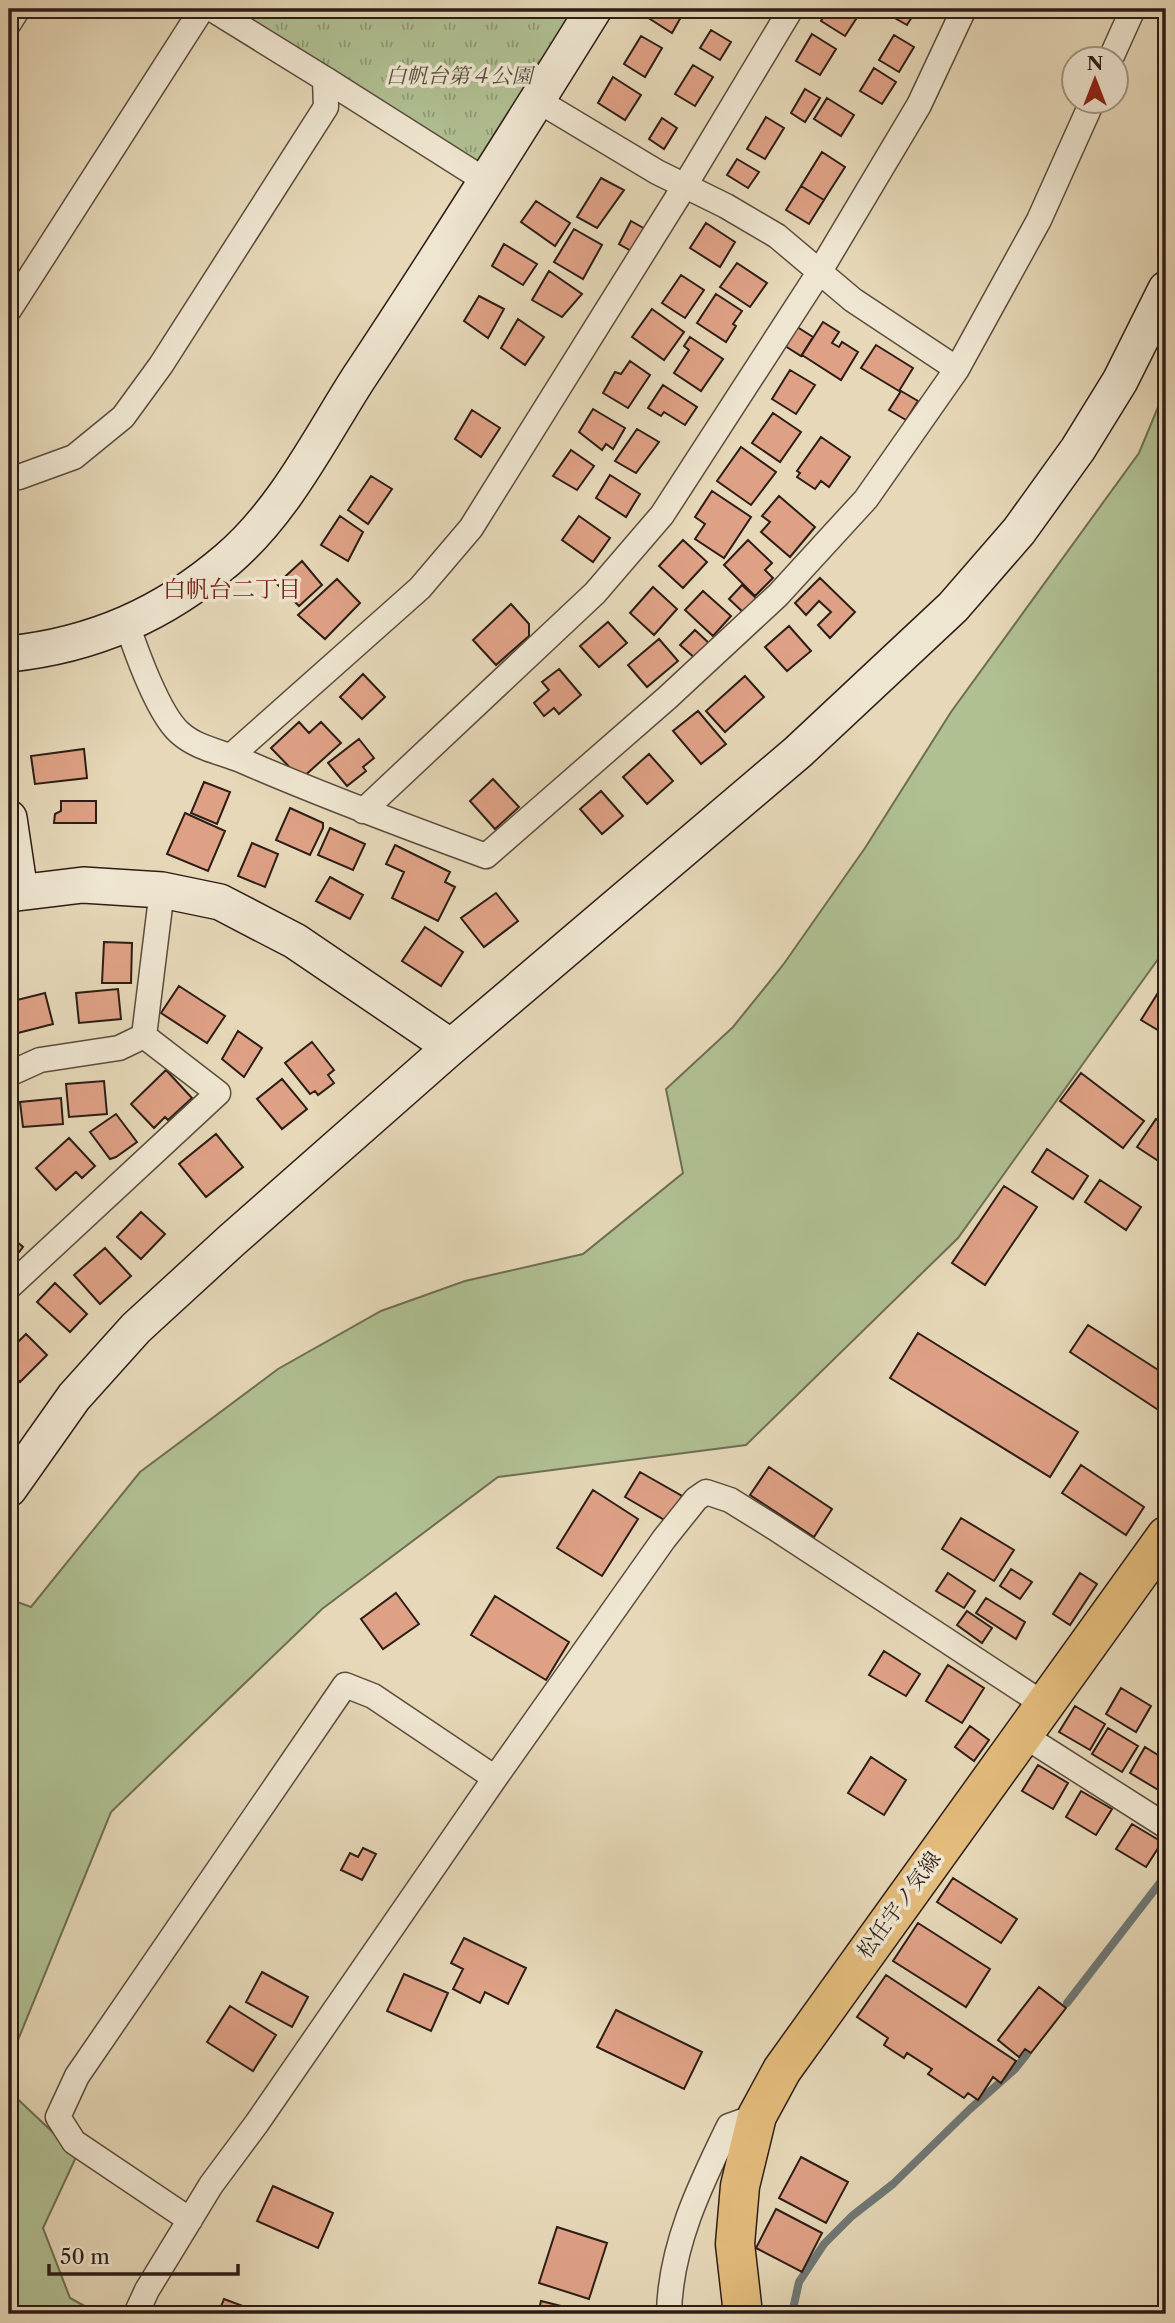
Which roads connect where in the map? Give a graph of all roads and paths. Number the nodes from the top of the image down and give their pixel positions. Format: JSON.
{"nodes":[{"id":1,"x":18,"y":9,"type":"edge"},
{"id":2,"x":202,"y":9,"type":"edge"},
{"id":3,"x":212,"y":9,"type":"edge"},
{"id":4,"x":594,"y":9,"type":"edge"},
{"id":5,"x":791,"y":9,"type":"edge"},
{"id":6,"x":964,"y":9,"type":"edge"},
{"id":7,"x":1133,"y":9,"type":"edge"},
{"id":8,"x":9,"y":23,"type":"edge"},
{"id":9,"x":1116,"y":46,"type":"edge"},
{"id":10,"x":325,"y":79,"type":"junction"},
{"id":11,"x":537,"y":100,"type":"junction"},
{"id":12,"x":1086,"y":116,"type":"edge"},
{"id":13,"x":486,"y":181,"type":"junction"},
{"id":14,"x":684,"y":187,"type":"junction"},
{"id":15,"x":820,"y":271,"type":"junction"},
{"id":16,"x":1166,"y":289,"type":"edge"},
{"id":17,"x":9,"y":310,"type":"edge"},
{"id":18,"x":957,"y":369,"type":"junction"},
{"id":19,"x":9,"y":478,"type":"edge"},
{"id":20,"x":127,"y":624,"type":"junction"},
{"id":21,"x":9,"y":654,"type":"edge"},
{"id":22,"x":232,"y":757,"type":"junction"},
{"id":23,"x":363,"y":811,"type":"junction"},
{"id":24,"x":9,"y":818,"type":"edge"},
{"id":25,"x":162,"y":890,"type":"junction"},
{"id":26,"x":14,"y":893,"type":"edge"},
{"id":27,"x":144,"y":1036,"type":"junction"},
{"id":28,"x":451,"y":1047,"type":"junction"},
{"id":29,"x":9,"y":1073,"type":"edge"},
{"id":30,"x":9,"y":1287,"type":"edge"},
{"id":31,"x":9,"y":1489,"type":"edge"},
{"id":32,"x":1166,"y":1536,"type":"edge"},
{"id":33,"x":1034,"y":1720,"type":"junction"},
{"id":34,"x":495,"y":1778,"type":"junction"},
{"id":35,"x":1166,"y":1826,"type":"edge"},
{"id":36,"x":757,"y":2116,"type":"junction"},
{"id":37,"x":190,"y":2220,"type":"junction"},
{"id":38,"x":136,"y":2314,"type":"edge"},
{"id":39,"x":669,"y":2314,"type":"edge"},
{"id":40,"x":743,"y":2314,"type":"edge"}],
"edges":[{"from":1,"to":8,"type":"street"},
{"from":2,"to":17,"type":"street"},
{"from":3,"to":10,"type":"street"},
{"from":4,"to":11,"type":"street"},
{"from":5,"to":14,"type":"street"},
{"from":6,"to":15,"type":"street"},
{"from":7,"to":9,"type":"street"},
{"from":10,"to":13,"type":"street"},
{"from":10,"to":19,"type":"street"},
{"from":11,"to":13,"type":"street"},
{"from":11,"to":14,"type":"street"},
{"from":12,"to":18,"type":"street"},
{"from":13,"to":20,"type":"street"},
{"from":14,"to":15,"type":"street"},
{"from":14,"to":22,"type":"street"},
{"from":15,"to":18,"type":"street"},
{"from":15,"to":23,"type":"street"},
{"from":16,"to":28,"type":"street"},
{"from":18,"to":23,"type":"street"},
{"from":20,"to":21,"type":"street"},
{"from":20,"to":22,"type":"street"},
{"from":22,"to":23,"type":"street"},
{"from":24,"to":26,"type":"street"},
{"from":25,"to":26,"type":"street"},
{"from":25,"to":27,"type":"street"},
{"from":25,"to":28,"type":"street"},
{"from":27,"to":29,"type":"street"},
{"from":27,"to":30,"type":"street"},
{"from":28,"to":31,"type":"street"},
{"from":32,"to":33,"type":"main road","name":"松任宇ノ気線"},
{"from":33,"to":34,"type":"street"},
{"from":33,"to":35,"type":"street"},
{"from":33,"to":36,"type":"main road","name":"松任宇ノ気線"},
{"from":34,"to":37,"type":"street"},
{"from":34,"to":37,"type":"street"},
{"from":36,"to":39,"type":"street"},
{"from":36,"to":40,"type":"main road","name":"松任宇ノ気線"},
{"from":37,"to":38,"type":"street"}]}
